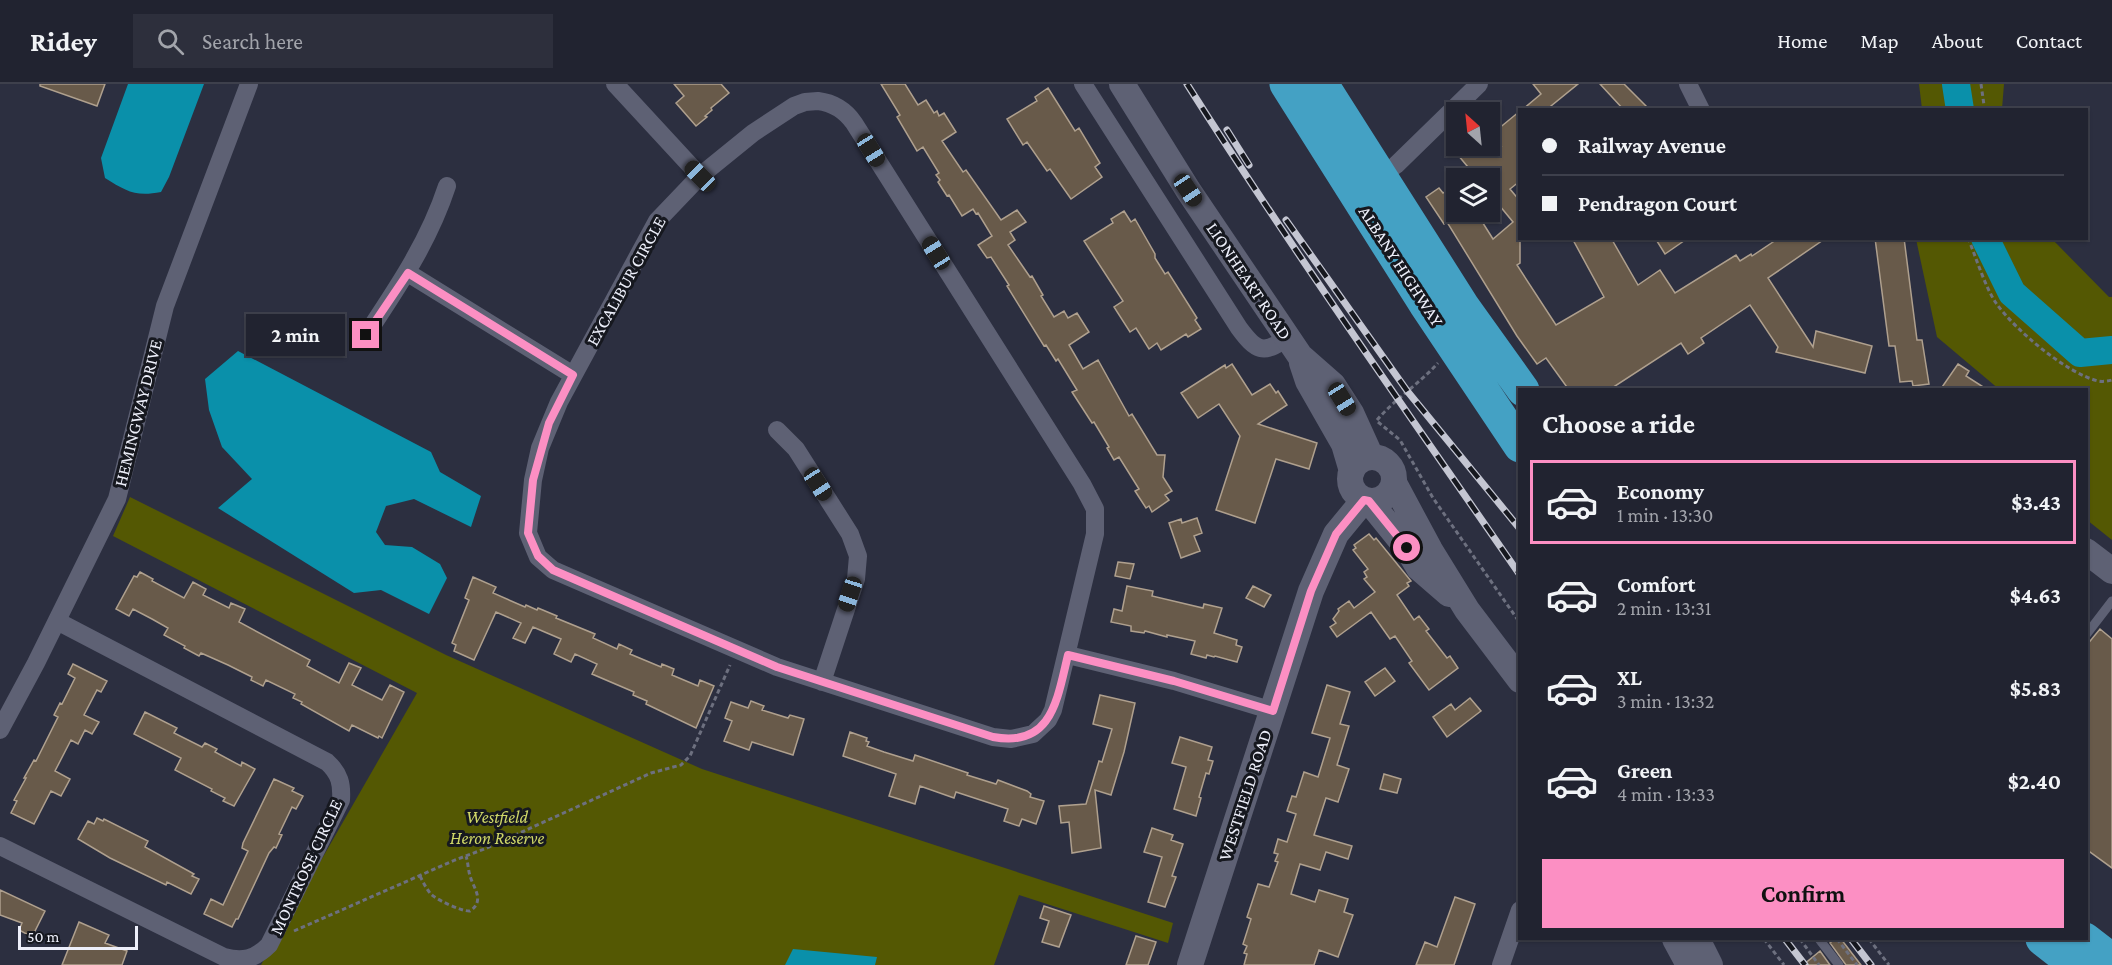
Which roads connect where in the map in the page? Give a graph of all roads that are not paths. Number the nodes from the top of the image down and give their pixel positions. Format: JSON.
{"nodes":[{"id":1,"x":249,"y":84,"type":"edge"},
{"id":2,"x":615,"y":84,"type":"edge"},
{"id":3,"x":1083,"y":84,"type":"edge"},
{"id":4,"x":1122,"y":84,"type":"edge"},
{"id":5,"x":1286,"y":84,"type":"edge"},
{"id":6,"x":1322,"y":84,"type":"edge"},
{"id":7,"x":1479,"y":84,"type":"edge"},
{"id":8,"x":1688,"y":84,"type":"edge"},
{"id":9,"x":1700,"y":108,"type":"edge"},
{"id":10,"x":700,"y":176,"type":"junction"},
{"id":11,"x":1381,"y":177,"type":"junction"},
{"id":12,"x":447,"y":186,"type":"dead end"},
{"id":13,"x":1353,"y":193,"type":"junction"},
{"id":14,"x":408,"y":273,"type":"junction"},
{"id":15,"x":366,"y":335,"type":"dead end"},
{"id":16,"x":1294,"y":347,"type":"junction"},
{"id":17,"x":573,"y":375,"type":"junction"},
{"id":18,"x":1521,"y":388,"type":"edge"},
{"id":19,"x":777,"y":430,"type":"dead end"},
{"id":20,"x":1518,"y":443,"type":"edge"},
{"id":21,"x":1361,"y":482,"type":"junction"},
{"id":22,"x":1394,"y":483,"type":"junction"},
{"id":23,"x":2088,"y":553,"type":"edge"},
{"id":24,"x":2112,"y":571,"type":"edge"},
{"id":25,"x":2112,"y":601,"type":"edge"},
{"id":26,"x":1467,"y":610,"type":"junction"},
{"id":27,"x":57,"y":621,"type":"junction"},
{"id":28,"x":2088,"y":632,"type":"edge"},
{"id":29,"x":1068,"y":655,"type":"junction"},
{"id":30,"x":1518,"y":677,"type":"edge"},
{"id":31,"x":822,"y":682,"type":"junction"},
{"id":32,"x":1273,"y":711,"type":"junction"},
{"id":33,"x":0,"y":730,"type":"edge"},
{"id":34,"x":0,"y":846,"type":"edge"},
{"id":35,"x":1518,"y":916,"type":"edge"},
{"id":36,"x":1820,"y":940,"type":"edge"},
{"id":37,"x":2043,"y":940,"type":"edge"},
{"id":38,"x":2086,"y":940,"type":"edge"},
{"id":39,"x":1685,"y":948,"type":"edge"},
{"id":40,"x":2112,"y":960,"type":"edge"},
{"id":41,"x":1190,"y":965,"type":"edge"},
{"id":42,"x":1501,"y":965,"type":"edge"},
{"id":43,"x":1710,"y":965,"type":"edge"},
{"id":44,"x":1839,"y":965,"type":"edge"},
{"id":45,"x":2075,"y":965,"type":"edge"}],
"edges":[{"from":1,"to":27,"type":"street","name":"HEMINGWAY DRIVE"},
{"from":2,"to":10,"type":"street"},
{"from":3,"to":16,"type":"street"},
{"from":4,"to":16,"type":"main road","name":"LIONHEART ROAD"},
{"from":5,"to":13,"type":"highway","name":"ALBANY HIGHWAY"},
{"from":6,"to":11,"type":"highway","name":"ALBANY HIGHWAY"},
{"from":7,"to":11,"type":"street"},
{"from":8,"to":9,"type":"street"},
{"from":10,"to":17,"type":"street","name":"EXCALIBUR CIRCLE"},
{"from":10,"to":29,"type":"street","name":"EXCALIBUR CIRCLE"},
{"from":11,"to":13,"type":"street"},
{"from":11,"to":18,"type":"highway","name":"ALBANY HIGHWAY"},
{"from":12,"to":14,"type":"street"},
{"from":13,"to":20,"type":"highway","name":"ALBANY HIGHWAY"},
{"from":14,"to":15,"type":"street"},
{"from":14,"to":17,"type":"street"},
{"from":16,"to":21,"type":"main road","name":"LIONHEART ROAD"},
{"from":17,"to":31,"type":"street","name":"EXCALIBUR CIRCLE"},
{"from":19,"to":31,"type":"street"},
{"from":21,"to":22,"type":"main road","name":"WESTFIELD ROAD"},
{"from":21,"to":22,"type":"main road"},
{"from":21,"to":26,"type":"main road"},
{"from":21,"to":32,"type":"main road","name":"WESTFIELD ROAD"},
{"from":22,"to":26,"type":"main road"},
{"from":23,"to":24,"type":"main road"},
{"from":25,"to":28,"type":"lane"},
{"from":26,"to":30,"type":"main road"},
{"from":27,"to":33,"type":"street","name":"HEMINGWAY DRIVE"},
{"from":27,"to":34,"type":"street","name":"MONTROSE CIRCLE"},
{"from":29,"to":31,"type":"street","name":"EXCALIBUR CIRCLE"},
{"from":29,"to":32,"type":"street"},
{"from":32,"to":41,"type":"main road","name":"WESTFIELD ROAD"},
{"from":35,"to":42,"type":"street"},
{"from":36,"to":44,"type":"lane"},
{"from":37,"to":45,"type":"highway"},
{"from":38,"to":40,"type":"highway"},
{"from":39,"to":43,"type":"main road"}]}
